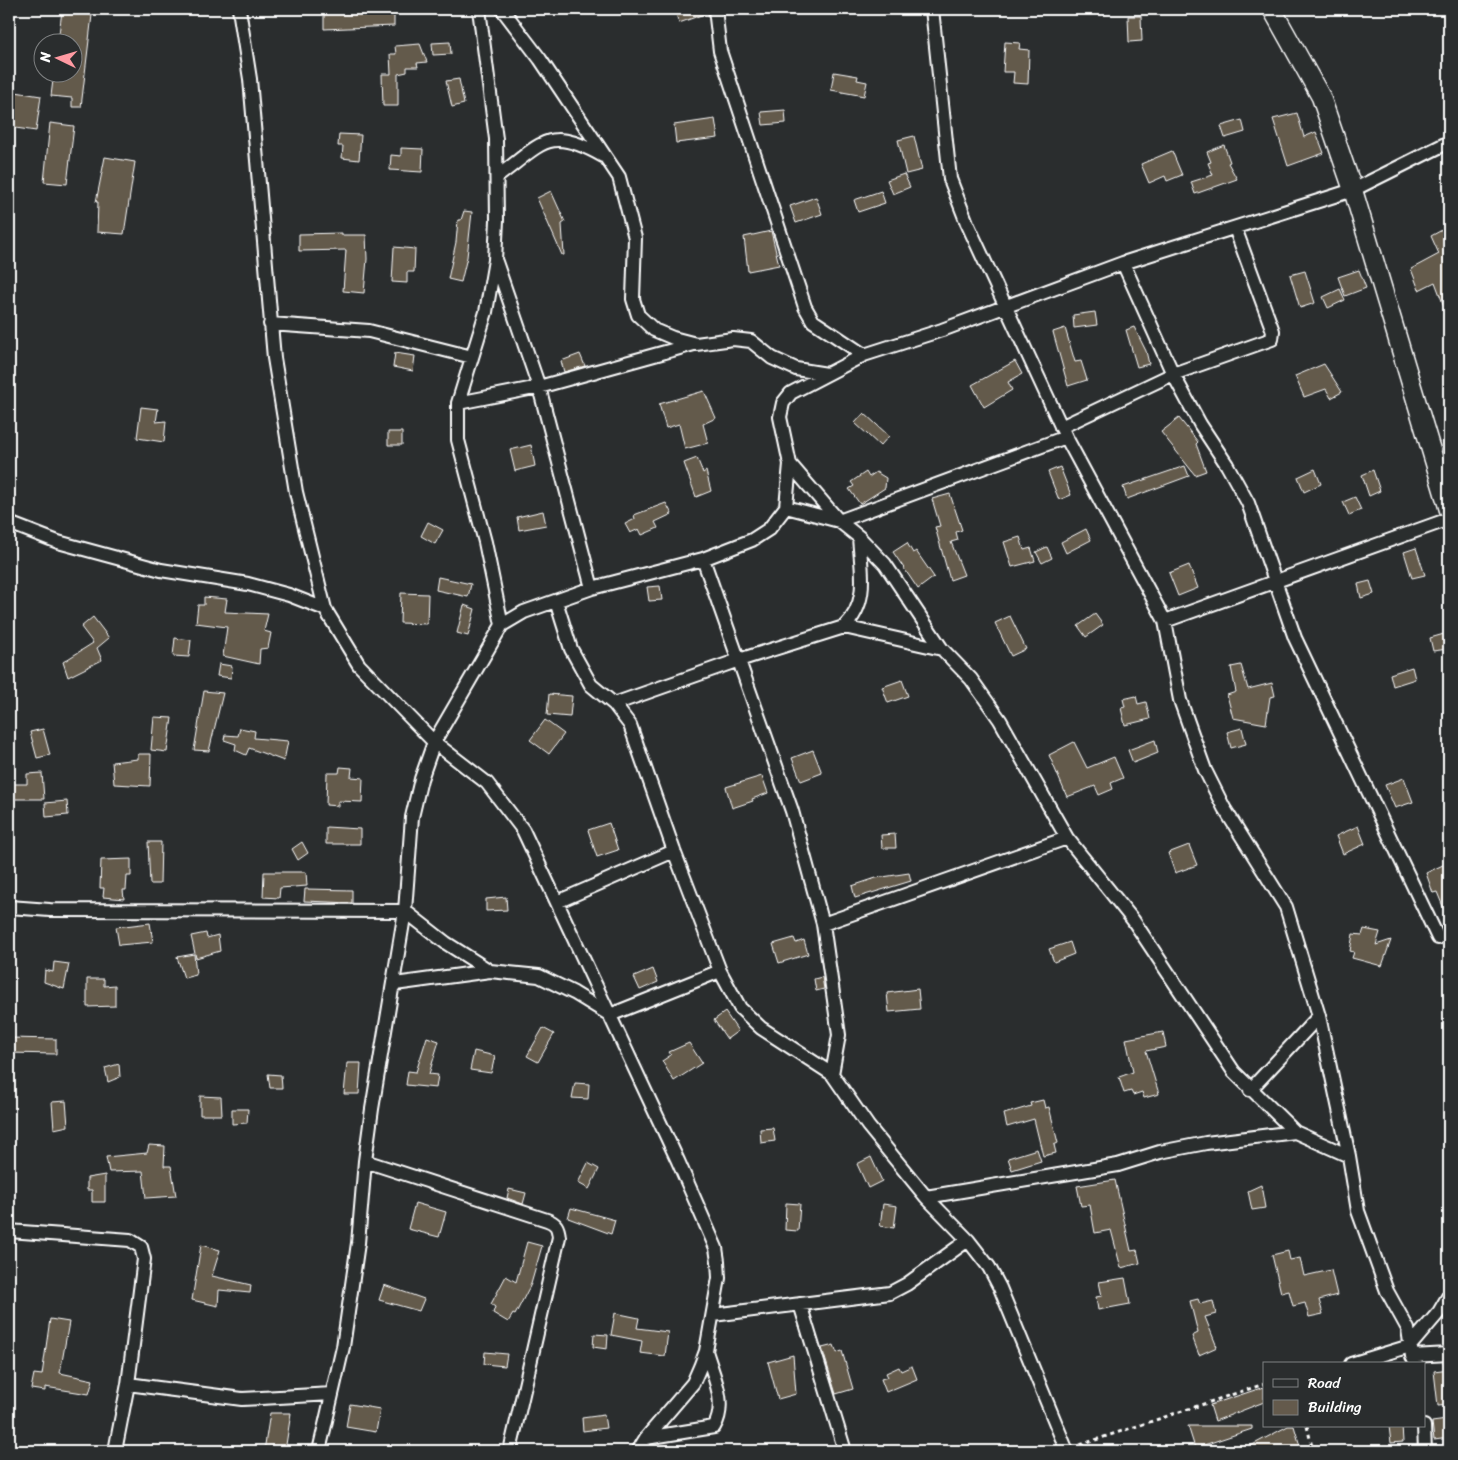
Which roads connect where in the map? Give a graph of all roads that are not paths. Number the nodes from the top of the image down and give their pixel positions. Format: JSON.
{"nodes":[{"id":1,"x":239,"y":9,"type":"edge"},
{"id":2,"x":479,"y":9,"type":"edge"},
{"id":3,"x":502,"y":9,"type":"edge"},
{"id":4,"x":715,"y":9,"type":"edge"},
{"id":5,"x":932,"y":9,"type":"edge"},
{"id":6,"x":1272,"y":9,"type":"edge"},
{"id":7,"x":1449,"y":142,"type":"edge"},
{"id":8,"x":606,"y":157,"type":"junction"},
{"id":9,"x":497,"y":177,"type":"junction"},
{"id":10,"x":1353,"y":190,"type":"junction"},
{"id":11,"x":1234,"y":228,"type":"junction"},
{"id":12,"x":495,"y":260,"type":"junction"},
{"id":13,"x":1123,"y":263,"type":"junction"},
{"id":14,"x":1006,"y":306,"type":"junction"},
{"id":15,"x":270,"y":324,"type":"junction"},
{"id":16,"x":696,"y":344,"type":"junction"},
{"id":17,"x":864,"y":355,"type":"junction"},
{"id":18,"x":472,"y":357,"type":"junction"},
{"id":19,"x":827,"y":374,"type":"junction"},
{"id":20,"x":1173,"y":374,"type":"junction"},
{"id":21,"x":539,"y":387,"type":"junction"},
{"id":22,"x":458,"y":403,"type":"junction"},
{"id":23,"x":1064,"y":432,"type":"junction"},
{"id":24,"x":790,"y":464,"type":"junction"},
{"id":25,"x":786,"y":507,"type":"junction"},
{"id":26,"x":1449,"y":510,"type":"edge"},
{"id":27,"x":1449,"y":519,"type":"edge"},
{"id":28,"x":839,"y":521,"type":"junction"},
{"id":29,"x":9,"y":523,"type":"edge"},
{"id":30,"x":860,"y":538,"type":"junction"},
{"id":31,"x":703,"y":560,"type":"junction"},
{"id":32,"x":1276,"y":580,"type":"junction"},
{"id":33,"x":592,"y":588,"type":"junction"},
{"id":34,"x":556,"y":601,"type":"junction"},
{"id":35,"x":325,"y":609,"type":"junction"},
{"id":36,"x":1165,"y":621,"type":"junction"},
{"id":37,"x":502,"y":625,"type":"junction"},
{"id":38,"x":844,"y":627,"type":"junction"},
{"id":39,"x":942,"y":649,"type":"junction"},
{"id":40,"x":739,"y":660,"type":"junction"},
{"id":41,"x":614,"y":704,"type":"junction"},
{"id":42,"x":434,"y":742,"type":"junction"},
{"id":43,"x":1068,"y":838,"type":"junction"},
{"id":44,"x":674,"y":851,"type":"junction"},
{"id":45,"x":557,"y":902,"type":"junction"},
{"id":46,"x":9,"y":907,"type":"edge"},
{"id":47,"x":405,"y":911,"type":"junction"},
{"id":48,"x":823,"y":924,"type":"junction"},
{"id":49,"x":1438,"y":938,"type":"dead end"},
{"id":50,"x":490,"y":971,"type":"junction"},
{"id":51,"x":720,"y":971,"type":"junction"},
{"id":52,"x":394,"y":984,"type":"junction"},
{"id":53,"x":610,"y":1015,"type":"junction"},
{"id":54,"x":1319,"y":1016,"type":"junction"},
{"id":55,"x":832,"y":1074,"type":"junction"},
{"id":56,"x":1250,"y":1090,"type":"junction"},
{"id":57,"x":1295,"y":1132,"type":"junction"},
{"id":58,"x":1350,"y":1156,"type":"junction"},
{"id":59,"x":365,"y":1161,"type":"junction"},
{"id":60,"x":926,"y":1197,"type":"junction"},
{"id":61,"x":9,"y":1231,"type":"edge"},
{"id":62,"x":968,"y":1240,"type":"junction"},
{"id":63,"x":1449,"y":1295,"type":"edge"},
{"id":64,"x":800,"y":1304,"type":"junction"},
{"id":65,"x":713,"y":1314,"type":"junction"},
{"id":66,"x":706,"y":1351,"type":"junction"},
{"id":67,"x":1449,"y":1354,"type":"edge"},
{"id":68,"x":1413,"y":1355,"type":"edge"},
{"id":69,"x":1365,"y":1362,"type":"edge"},
{"id":70,"x":128,"y":1384,"type":"junction"},
{"id":71,"x":332,"y":1394,"type":"junction"},
{"id":72,"x":1424,"y":1428,"type":"edge"},
{"id":73,"x":646,"y":1438,"type":"junction"},
{"id":74,"x":1067,"y":1450,"type":"edge"},
{"id":75,"x":115,"y":1451,"type":"edge"},
{"id":76,"x":320,"y":1451,"type":"edge"},
{"id":77,"x":510,"y":1451,"type":"edge"},
{"id":78,"x":638,"y":1451,"type":"edge"},
{"id":79,"x":845,"y":1451,"type":"edge"},
{"id":80,"x":1425,"y":1451,"type":"edge"}],
"edges":[{"from":1,"to":15,"type":"street"},
{"from":2,"to":9,"type":"street"},
{"from":3,"to":8,"type":"street"},
{"from":4,"to":17,"type":"street"},
{"from":5,"to":14,"type":"street"},
{"from":6,"to":10,"type":"street"},
{"from":7,"to":10,"type":"street"},
{"from":8,"to":9,"type":"street"},
{"from":8,"to":16,"type":"street"},
{"from":9,"to":12,"type":"street"},
{"from":10,"to":11,"type":"street"},
{"from":10,"to":26,"type":"street"},
{"from":11,"to":13,"type":"street"},
{"from":11,"to":20,"type":"street"},
{"from":12,"to":18,"type":"street"},
{"from":12,"to":21,"type":"street"},
{"from":13,"to":14,"type":"street"},
{"from":13,"to":20,"type":"street"},
{"from":14,"to":17,"type":"street"},
{"from":14,"to":23,"type":"street"},
{"from":15,"to":18,"type":"street"},
{"from":15,"to":35,"type":"street"},
{"from":16,"to":19,"type":"street"},
{"from":16,"to":21,"type":"street"},
{"from":17,"to":19,"type":"street"},
{"from":18,"to":22,"type":"street"},
{"from":19,"to":24,"type":"street"},
{"from":20,"to":23,"type":"street"},
{"from":20,"to":32,"type":"street"},
{"from":21,"to":22,"type":"street"},
{"from":21,"to":33,"type":"street"},
{"from":22,"to":37,"type":"street"},
{"from":23,"to":28,"type":"street"},
{"from":23,"to":36,"type":"street"},
{"from":24,"to":25,"type":"street"},
{"from":24,"to":28,"type":"street"},
{"from":25,"to":28,"type":"street"},
{"from":25,"to":31,"type":"street"},
{"from":27,"to":32,"type":"street"},
{"from":28,"to":30,"type":"street"},
{"from":29,"to":35,"type":"street"},
{"from":30,"to":38,"type":"street"},
{"from":30,"to":39,"type":"street"},
{"from":31,"to":33,"type":"street"},
{"from":31,"to":40,"type":"street"},
{"from":32,"to":36,"type":"street"},
{"from":32,"to":49,"type":"street"},
{"from":33,"to":34,"type":"street"},
{"from":34,"to":37,"type":"street"},
{"from":34,"to":41,"type":"street"},
{"from":35,"to":42,"type":"street"},
{"from":36,"to":54,"type":"street"},
{"from":37,"to":42,"type":"street"},
{"from":38,"to":39,"type":"street"},
{"from":38,"to":40,"type":"street"},
{"from":39,"to":43,"type":"street"},
{"from":40,"to":41,"type":"street"},
{"from":40,"to":48,"type":"street"},
{"from":41,"to":44,"type":"street"},
{"from":42,"to":45,"type":"street"},
{"from":42,"to":47,"type":"street"},
{"from":43,"to":48,"type":"street"},
{"from":43,"to":56,"type":"street"},
{"from":44,"to":45,"type":"street"},
{"from":44,"to":51,"type":"street"},
{"from":45,"to":53,"type":"street"},
{"from":46,"to":47,"type":"street"},
{"from":47,"to":50,"type":"street"},
{"from":47,"to":52,"type":"street"},
{"from":48,"to":55,"type":"street"},
{"from":50,"to":52,"type":"street"},
{"from":50,"to":53,"type":"street"},
{"from":51,"to":53,"type":"street"},
{"from":51,"to":55,"type":"street"},
{"from":52,"to":59,"type":"street"},
{"from":53,"to":65,"type":"street"},
{"from":54,"to":56,"type":"street"},
{"from":54,"to":58,"type":"street"},
{"from":55,"to":60,"type":"street"},
{"from":56,"to":57,"type":"street"},
{"from":57,"to":58,"type":"street"},
{"from":57,"to":60,"type":"street"},
{"from":58,"to":68,"type":"street"},
{"from":59,"to":71,"type":"street"},
{"from":59,"to":77,"type":"street"},
{"from":60,"to":62,"type":"street"},
{"from":61,"to":70,"type":"street"},
{"from":62,"to":64,"type":"street"},
{"from":62,"to":74,"type":"street"},
{"from":63,"to":68,"type":"street"},
{"from":64,"to":65,"type":"street"},
{"from":64,"to":79,"type":"street"},
{"from":65,"to":66,"type":"street"},
{"from":66,"to":73,"type":"street"},
{"from":66,"to":73,"type":"street"},
{"from":67,"to":68,"type":"street"},
{"from":68,"to":69,"type":"street"},
{"from":70,"to":71,"type":"street"},
{"from":70,"to":75,"type":"street"},
{"from":71,"to":76,"type":"street"},
{"from":72,"to":80,"type":"street"},
{"from":73,"to":78,"type":"street"}]}
